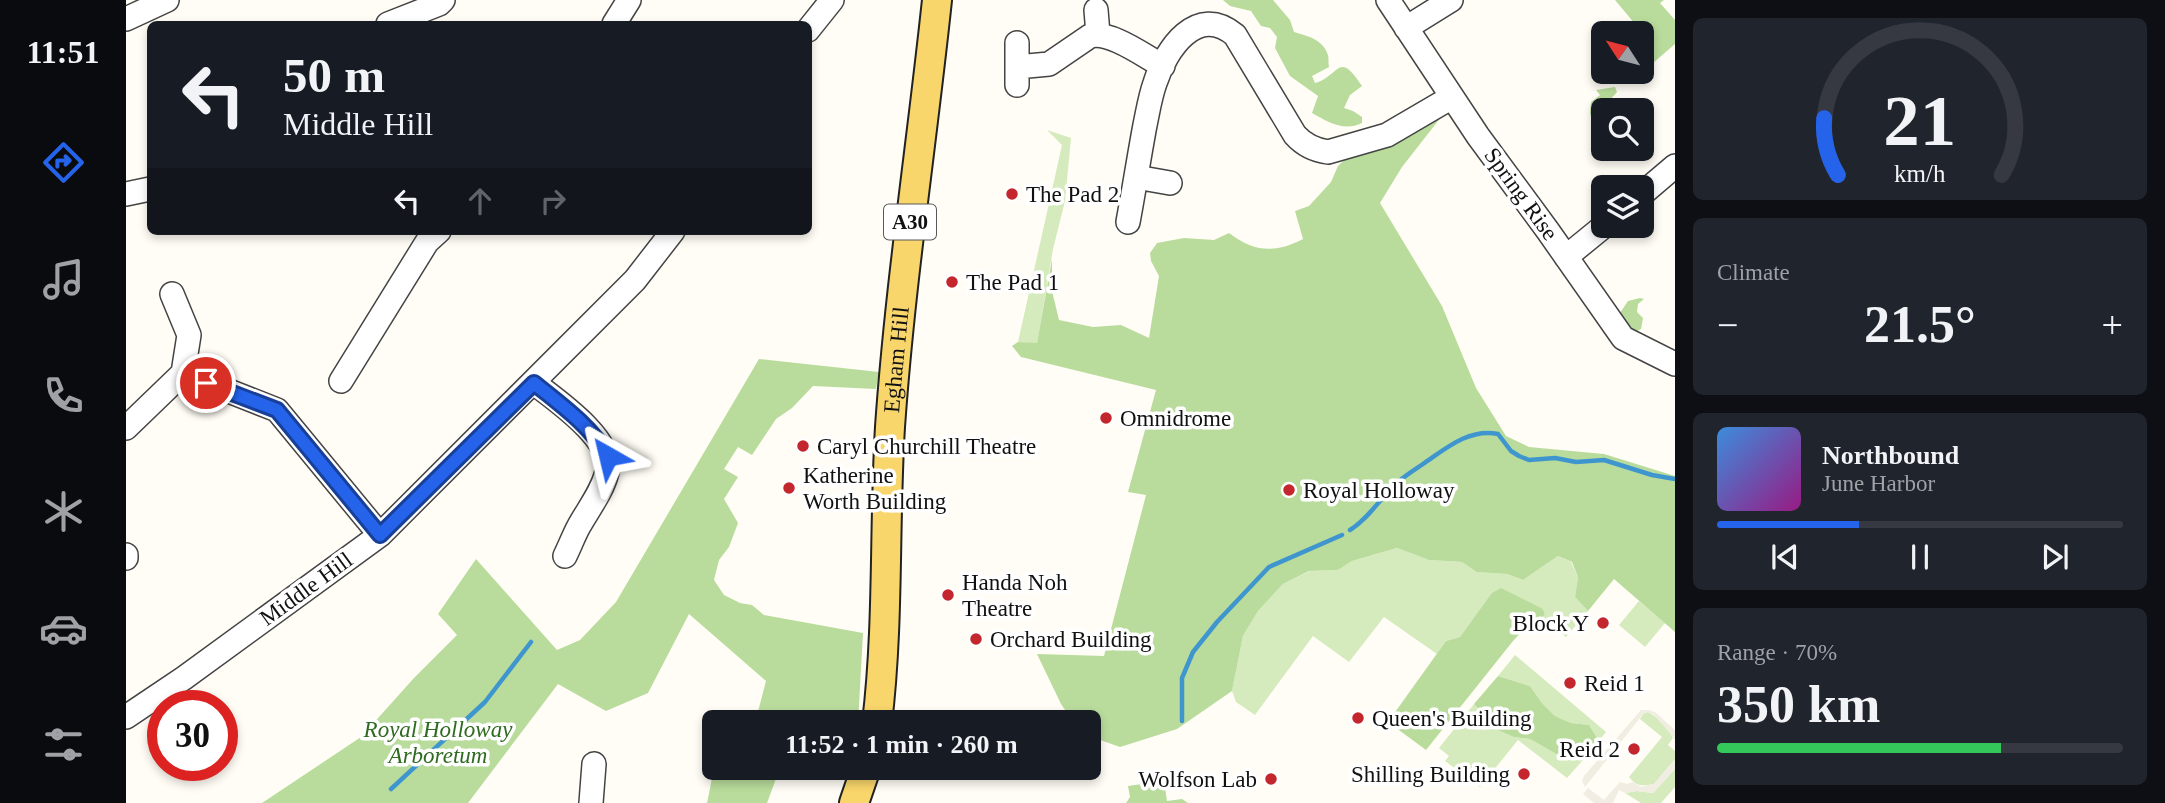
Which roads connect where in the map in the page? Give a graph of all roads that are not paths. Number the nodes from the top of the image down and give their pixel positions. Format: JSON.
{"nodes":[{"id":1,"x":167,"y":0,"type":"edge"},
{"id":2,"x":443,"y":0,"type":"edge"},
{"id":3,"x":629,"y":0,"type":"edge"},
{"id":4,"x":832,"y":0,"type":"edge"},
{"id":5,"x":937,"y":0,"type":"edge"},
{"id":6,"x":1388,"y":0,"type":"edge"},
{"id":7,"x":1451,"y":0,"type":"edge"},
{"id":8,"x":1096,"y":10,"type":"dead end"},
{"id":9,"x":126,"y":19,"type":"edge"},
{"id":10,"x":396,"y":21,"type":"edge"},
{"id":11,"x":616,"y":21,"type":"edge"},
{"id":12,"x":812,"y":25,"type":"edge"},
{"id":13,"x":1406,"y":29,"type":"junction"},
{"id":14,"x":1098,"y":34,"type":"junction"},
{"id":15,"x":1017,"y":43,"type":"dead end"},
{"id":16,"x":1163,"y":66,"type":"junction"},
{"id":17,"x":1452,"y":97,"type":"junction"},
{"id":18,"x":1675,"y":166,"type":"edge"},
{"id":19,"x":1136,"y":177,"type":"junction"},
{"id":20,"x":1170,"y":183,"type":"dead end"},
{"id":21,"x":1654,"y":184,"type":"edge"},
{"id":22,"x":147,"y":190,"type":"edge"},
{"id":23,"x":126,"y":194,"type":"edge"},
{"id":24,"x":1128,"y":222,"type":"dead end"},
{"id":25,"x":426,"y":235,"type":"edge"},
{"id":26,"x":670,"y":235,"type":"edge"},
{"id":27,"x":1591,"y":237,"type":"edge"},
{"id":28,"x":1566,"y":257,"type":"junction"},
{"id":29,"x":172,"y":294,"type":"dead end"},
{"id":30,"x":1675,"y":365,"type":"edge"},
{"id":31,"x":183,"y":373,"type":"junction"},
{"id":32,"x":341,"y":381,"type":"dead end"},
{"id":33,"x":534,"y":383,"type":"junction"},
{"id":34,"x":126,"y":428,"type":"edge"},
{"id":35,"x":380,"y":535,"type":"junction"},
{"id":36,"x":565,"y":555,"type":"dead end"},
{"id":37,"x":879,"y":710,"type":"edge"},
{"id":38,"x":126,"y":717,"type":"edge"},
{"id":39,"x":594,"y":764,"type":"dead end"},
{"id":40,"x":862,"y":780,"type":"edge"},
{"id":41,"x":591,"y":803,"type":"edge"},
{"id":42,"x":854,"y":803,"type":"edge"}],
"edges":[{"from":1,"to":9,"type":"street"},
{"from":2,"to":10,"type":"street"},
{"from":3,"to":11,"type":"street"},
{"from":4,"to":12,"type":"street"},
{"from":5,"to":37,"type":"main road","name":"Egham Hill","number":"A30"},
{"from":6,"to":13,"type":"street","name":"Spring Rise"},
{"from":7,"to":13,"type":"street"},
{"from":8,"to":14,"type":"street"},
{"from":13,"to":17,"type":"street","name":"Spring Rise"},
{"from":14,"to":15,"type":"street"},
{"from":14,"to":16,"type":"street"},
{"from":16,"to":17,"type":"street"},
{"from":16,"to":19,"type":"street"},
{"from":17,"to":28,"type":"street","name":"Spring Rise"},
{"from":18,"to":21,"type":"street"},
{"from":19,"to":20,"type":"street"},
{"from":19,"to":24,"type":"street"},
{"from":22,"to":23,"type":"street"},
{"from":25,"to":32,"type":"street"},
{"from":26,"to":33,"type":"street","name":"Middle Hill"},
{"from":27,"to":28,"type":"street"},
{"from":28,"to":30,"type":"street","name":"Spring Rise"},
{"from":29,"to":31,"type":"street"},
{"from":31,"to":34,"type":"street"},
{"from":31,"to":35,"type":"street"},
{"from":33,"to":35,"type":"street","name":"Middle Hill"},
{"from":33,"to":36,"type":"street"},
{"from":35,"to":38,"type":"street","name":"Middle Hill"},
{"from":39,"to":41,"type":"street"},
{"from":40,"to":42,"type":"main road"}]}
